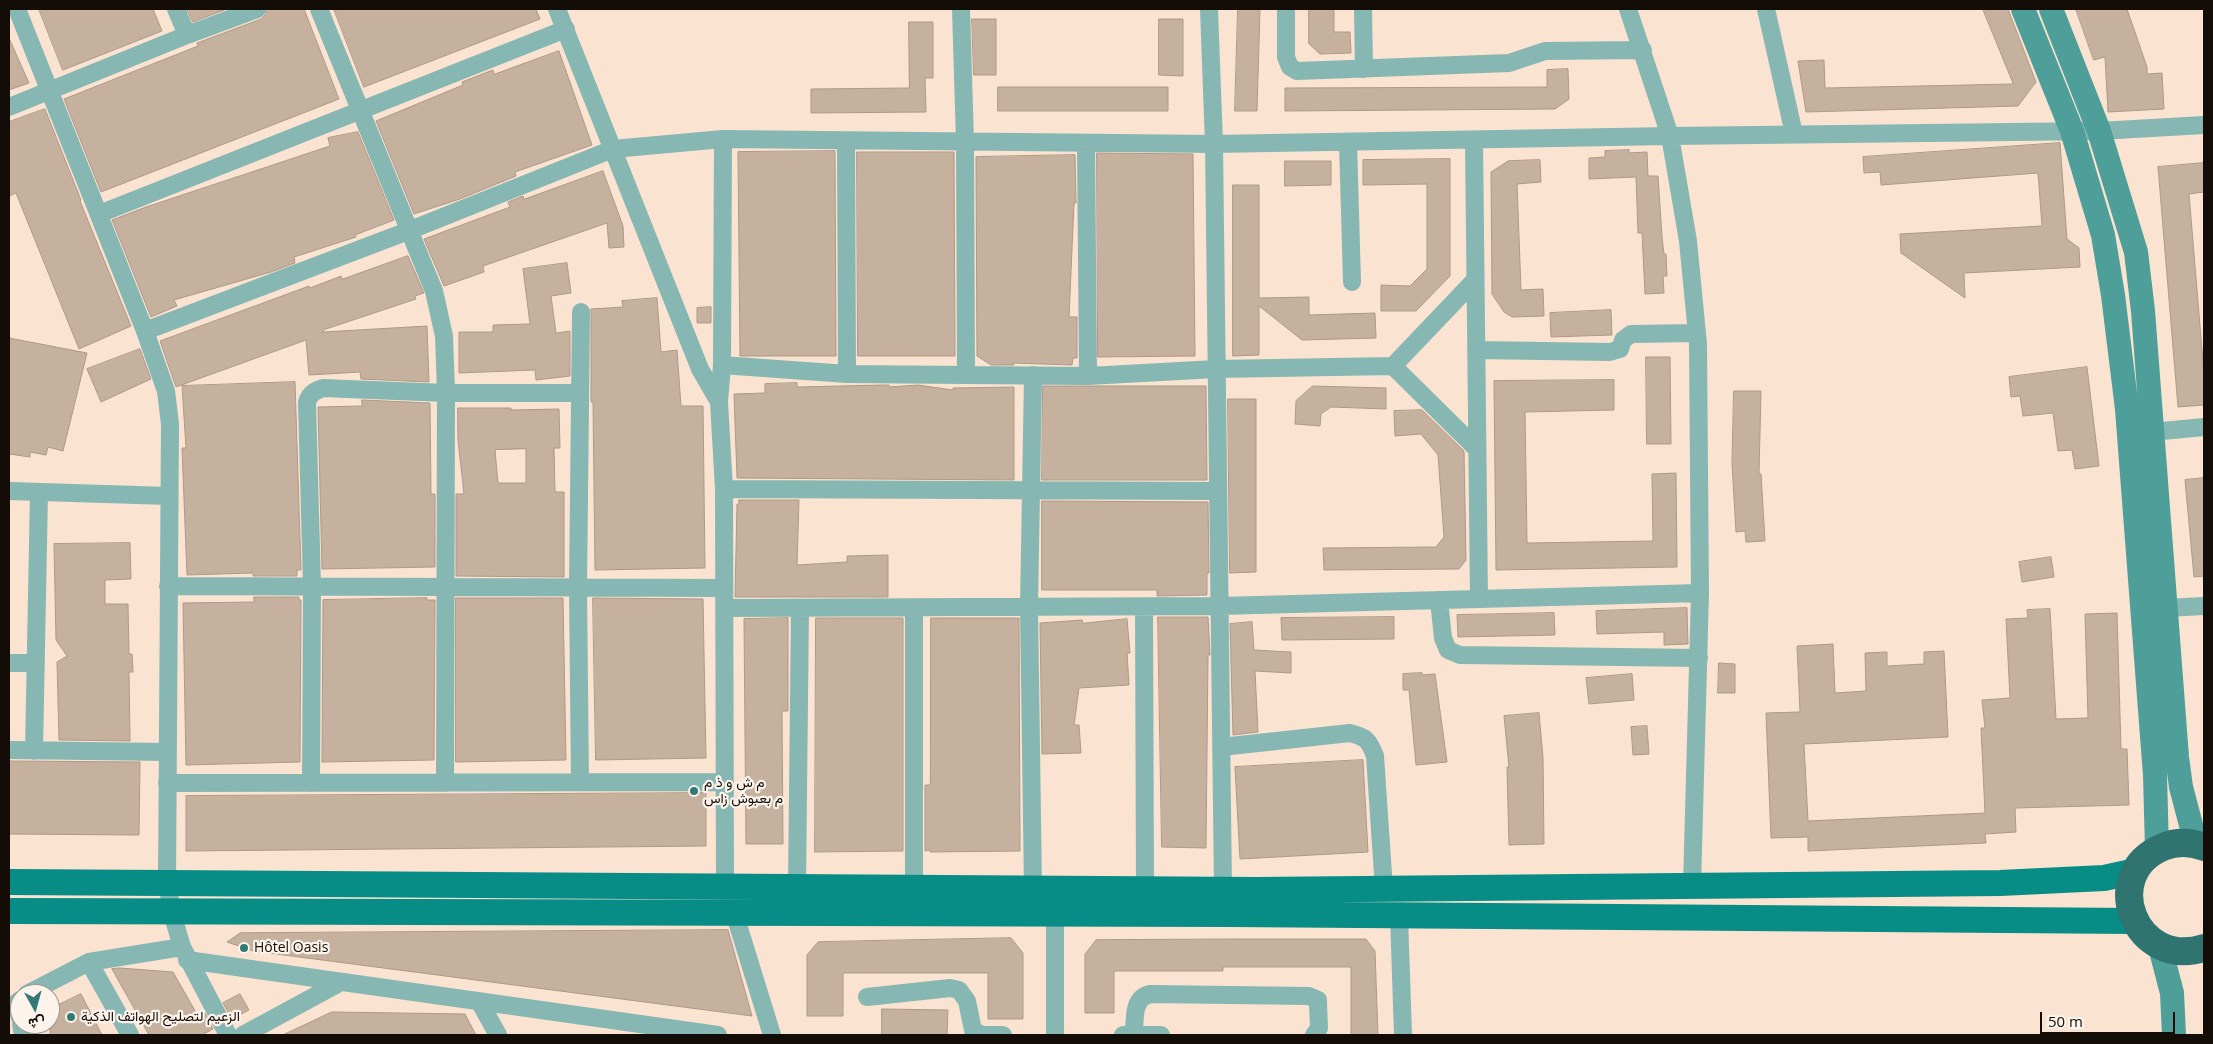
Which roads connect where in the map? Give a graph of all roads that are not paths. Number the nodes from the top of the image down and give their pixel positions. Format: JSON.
{"nodes":[{"id":1,"x":17,"y":9,"type":"edge"},
{"id":2,"x":176,"y":9,"type":"edge"},
{"id":3,"x":257,"y":9,"type":"edge"},
{"id":4,"x":319,"y":9,"type":"edge"},
{"id":5,"x":558,"y":9,"type":"edge"},
{"id":6,"x":960,"y":9,"type":"edge"},
{"id":7,"x":1209,"y":9,"type":"edge"},
{"id":8,"x":1286,"y":9,"type":"edge"},
{"id":9,"x":1363,"y":9,"type":"edge"},
{"id":10,"x":1628,"y":9,"type":"edge"},
{"id":11,"x":1766,"y":9,"type":"edge"},
{"id":12,"x":2023,"y":9,"type":"edge"},
{"id":13,"x":2051,"y":9,"type":"edge"},
{"id":14,"x":566,"y":29,"type":"junction"},
{"id":15,"x":187,"y":35,"type":"junction"},
{"id":16,"x":1643,"y":50,"type":"junction"},
{"id":17,"x":1364,"y":69,"type":"junction"},
{"id":18,"x":50,"y":91,"type":"junction"},
{"id":19,"x":9,"y":107,"type":"edge"},
{"id":20,"x":360,"y":112,"type":"junction"},
{"id":21,"x":2204,"y":125,"type":"edge"},
{"id":22,"x":2072,"y":131,"type":"junction"},
{"id":23,"x":2099,"y":131,"type":"junction"},
{"id":24,"x":1794,"y":134,"type":"junction"},
{"id":25,"x":1670,"y":136,"type":"junction"},
{"id":26,"x":723,"y":139,"type":"junction"},
{"id":27,"x":846,"y":140,"type":"junction"},
{"id":28,"x":1474,"y":140,"type":"junction"},
{"id":29,"x":965,"y":142,"type":"junction"},
{"id":30,"x":1348,"y":142,"type":"junction"},
{"id":31,"x":1086,"y":143,"type":"junction"},
{"id":32,"x":1214,"y":144,"type":"junction"},
{"id":33,"x":612,"y":149,"type":"junction"},
{"id":34,"x":99,"y":214,"type":"junction"},
{"id":35,"x":408,"y":231,"type":"junction"},
{"id":36,"x":1475,"y":280,"type":"junction"},
{"id":37,"x":1352,"y":282,"type":"dead end"},
{"id":38,"x":581,"y":312,"type":"dead end"},
{"id":39,"x":146,"y":331,"type":"junction"},
{"id":40,"x":1697,"y":333,"type":"junction"},
{"id":41,"x":1476,"y":350,"type":"junction"},
{"id":42,"x":722,"y":365,"type":"junction"},
{"id":43,"x":1393,"y":366,"type":"junction"},
{"id":44,"x":1216,"y":369,"type":"junction"},
{"id":45,"x":847,"y":374,"type":"junction"},
{"id":46,"x":966,"y":375,"type":"junction"},
{"id":47,"x":1032,"y":375,"type":"junction"},
{"id":48,"x":1088,"y":376,"type":"junction"},
{"id":49,"x":446,"y":393,"type":"junction"},
{"id":50,"x":580,"y":394,"type":"junction"},
{"id":51,"x":719,"y":402,"type":"junction"},
{"id":52,"x":2204,"y":427,"type":"edge"},
{"id":53,"x":2152,"y":432,"type":"junction"},
{"id":54,"x":1477,"y":449,"type":"junction"},
{"id":55,"x":724,"y":489,"type":"junction"},
{"id":56,"x":1031,"y":490,"type":"junction"},
{"id":57,"x":9,"y":491,"type":"edge"},
{"id":58,"x":1218,"y":491,"type":"junction"},
{"id":59,"x":39,"y":492,"type":"junction"},
{"id":60,"x":169,"y":496,"type":"junction"},
{"id":61,"x":168,"y":586,"type":"junction"},
{"id":62,"x":312,"y":587,"type":"junction"},
{"id":63,"x":446,"y":587,"type":"junction"},
{"id":64,"x":578,"y":588,"type":"junction"},
{"id":65,"x":724,"y":588,"type":"junction"},
{"id":66,"x":1700,"y":593,"type":"junction"},
{"id":67,"x":1479,"y":599,"type":"junction"},
{"id":68,"x":1439,"y":600,"type":"junction"},
{"id":69,"x":1220,"y":606,"type":"junction"},
{"id":70,"x":2204,"y":606,"type":"edge"},
{"id":71,"x":1144,"y":607,"type":"junction"},
{"id":72,"x":724,"y":608,"type":"junction"},
{"id":73,"x":800,"y":608,"type":"junction"},
{"id":74,"x":914,"y":608,"type":"junction"},
{"id":75,"x":1029,"y":608,"type":"junction"},
{"id":76,"x":2166,"y":608,"type":"junction"},
{"id":77,"x":1698,"y":658,"type":"junction"},
{"id":78,"x":9,"y":663,"type":"edge"},
{"id":79,"x":36,"y":663,"type":"junction"},
{"id":80,"x":1222,"y":747,"type":"junction"},
{"id":81,"x":9,"y":750,"type":"edge"},
{"id":82,"x":34,"y":751,"type":"junction"},
{"id":83,"x":168,"y":752,"type":"junction"},
{"id":84,"x":580,"y":782,"type":"junction"},
{"id":85,"x":725,"y":782,"type":"junction"},
{"id":86,"x":167,"y":783,"type":"junction"},
{"id":87,"x":311,"y":783,"type":"junction"},
{"id":88,"x":445,"y":783,"type":"junction"},
{"id":89,"x":2200,"y":845,"type":"edge"},
{"id":90,"x":2157,"y":850,"type":"junction"},
{"id":91,"x":2136,"y":871,"type":"junction"},
{"id":92,"x":9,"y":882,"type":"edge"},
{"id":93,"x":167,"y":882,"type":"junction"},
{"id":94,"x":726,"y":886,"type":"junction"},
{"id":95,"x":797,"y":886,"type":"junction"},
{"id":96,"x":1692,"y":886,"type":"junction"},
{"id":97,"x":914,"y":887,"type":"junction"},
{"id":98,"x":1033,"y":888,"type":"junction"},
{"id":99,"x":1145,"y":888,"type":"junction"},
{"id":100,"x":1223,"y":889,"type":"junction"},
{"id":101,"x":1384,"y":889,"type":"junction"},
{"id":102,"x":9,"y":911,"type":"edge"},
{"id":103,"x":734,"y":912,"type":"junction"},
{"id":104,"x":172,"y":913,"type":"junction"},
{"id":105,"x":1055,"y":914,"type":"junction"},
{"id":106,"x":1399,"y":916,"type":"junction"},
{"id":107,"x":2134,"y":920,"type":"junction"},
{"id":108,"x":2160,"y":947,"type":"junction"},
{"id":109,"x":2204,"y":948,"type":"edge"},
{"id":110,"x":185,"y":954,"type":"junction"},
{"id":111,"x":89,"y":962,"type":"junction"},
{"id":112,"x":342,"y":982,"type":"junction"},
{"id":113,"x":46,"y":984,"type":"edge"},
{"id":114,"x":867,"y":997,"type":"dead end"},
{"id":115,"x":479,"y":1001,"type":"junction"},
{"id":116,"x":665,"y":1032,"type":"edge"},
{"id":117,"x":130,"y":1035,"type":"edge"},
{"id":118,"x":228,"y":1035,"type":"edge"},
{"id":119,"x":243,"y":1035,"type":"edge"},
{"id":120,"x":498,"y":1035,"type":"edge"},
{"id":121,"x":718,"y":1035,"type":"edge"},
{"id":122,"x":772,"y":1035,"type":"edge"},
{"id":123,"x":1003,"y":1035,"type":"edge"},
{"id":124,"x":1055,"y":1035,"type":"edge"},
{"id":125,"x":1122,"y":1035,"type":"edge"},
{"id":126,"x":1134,"y":1035,"type":"edge"},
{"id":127,"x":1161,"y":1035,"type":"edge"},
{"id":128,"x":1314,"y":1035,"type":"edge"},
{"id":129,"x":1403,"y":1035,"type":"edge"},
{"id":130,"x":2174,"y":1035,"type":"edge"}],
"edges":[{"from":1,"to":18,"type":"street"},
{"from":2,"to":15,"type":"street"},
{"from":3,"to":15,"type":"street"},
{"from":4,"to":20,"type":"street"},
{"from":5,"to":14,"type":"street"},
{"from":6,"to":29,"type":"street"},
{"from":7,"to":32,"type":"street"},
{"from":8,"to":17,"type":"street"},
{"from":9,"to":17,"type":"street"},
{"from":10,"to":16,"type":"street"},
{"from":11,"to":24,"type":"street"},
{"from":12,"to":22,"type":"street"},
{"from":13,"to":23,"type":"street"},
{"from":14,"to":20,"type":"street"},
{"from":14,"to":33,"type":"street"},
{"from":15,"to":18,"type":"street"},
{"from":16,"to":17,"type":"street"},
{"from":16,"to":25,"type":"street"},
{"from":18,"to":19,"type":"street"},
{"from":18,"to":34,"type":"street"},
{"from":20,"to":34,"type":"street"},
{"from":20,"to":35,"type":"street"},
{"from":21,"to":23,"type":"street"},
{"from":22,"to":23,"type":"street"},
{"from":22,"to":24,"type":"street"},
{"from":22,"to":90,"type":"street"},
{"from":23,"to":53,"type":"street"},
{"from":24,"to":25,"type":"street"},
{"from":25,"to":28,"type":"street"},
{"from":25,"to":40,"type":"street"},
{"from":26,"to":27,"type":"street"},
{"from":26,"to":33,"type":"street"},
{"from":26,"to":42,"type":"street"},
{"from":27,"to":29,"type":"street"},
{"from":27,"to":45,"type":"street"},
{"from":28,"to":30,"type":"street"},
{"from":28,"to":36,"type":"street"},
{"from":29,"to":31,"type":"street"},
{"from":29,"to":46,"type":"street"},
{"from":30,"to":32,"type":"street"},
{"from":30,"to":37,"type":"street"},
{"from":31,"to":32,"type":"street"},
{"from":31,"to":48,"type":"street"},
{"from":32,"to":44,"type":"street"},
{"from":33,"to":35,"type":"street"},
{"from":33,"to":51,"type":"street"},
{"from":34,"to":39,"type":"street"},
{"from":35,"to":39,"type":"street"},
{"from":35,"to":49,"type":"street"},
{"from":36,"to":41,"type":"street"},
{"from":36,"to":43,"type":"street"},
{"from":38,"to":50,"type":"street"},
{"from":39,"to":60,"type":"street"},
{"from":40,"to":41,"type":"street"},
{"from":40,"to":66,"type":"street"},
{"from":41,"to":54,"type":"street"},
{"from":42,"to":45,"type":"street"},
{"from":42,"to":51,"type":"street"},
{"from":43,"to":44,"type":"street"},
{"from":43,"to":54,"type":"street"},
{"from":44,"to":48,"type":"street"},
{"from":44,"to":58,"type":"street"},
{"from":45,"to":46,"type":"street"},
{"from":46,"to":47,"type":"street"},
{"from":47,"to":48,"type":"street"},
{"from":47,"to":56,"type":"street"},
{"from":49,"to":50,"type":"street"},
{"from":49,"to":62,"type":"street"},
{"from":49,"to":63,"type":"street"},
{"from":50,"to":64,"type":"street"},
{"from":51,"to":55,"type":"street"},
{"from":52,"to":53,"type":"street"},
{"from":53,"to":76,"type":"street"},
{"from":54,"to":67,"type":"street"},
{"from":55,"to":56,"type":"street"},
{"from":55,"to":65,"type":"street"},
{"from":56,"to":58,"type":"street"},
{"from":56,"to":75,"type":"street"},
{"from":57,"to":59,"type":"street"},
{"from":58,"to":69,"type":"street"},
{"from":59,"to":60,"type":"street"},
{"from":59,"to":79,"type":"street"},
{"from":60,"to":61,"type":"street"},
{"from":61,"to":62,"type":"street"},
{"from":61,"to":83,"type":"street"},
{"from":62,"to":63,"type":"street"},
{"from":62,"to":87,"type":"street"},
{"from":63,"to":64,"type":"street"},
{"from":63,"to":88,"type":"street"},
{"from":64,"to":65,"type":"street"},
{"from":64,"to":84,"type":"street"},
{"from":65,"to":72,"type":"street"},
{"from":66,"to":67,"type":"street"},
{"from":66,"to":77,"type":"street"},
{"from":67,"to":68,"type":"street"},
{"from":68,"to":69,"type":"street"},
{"from":68,"to":77,"type":"street"},
{"from":69,"to":71,"type":"street"},
{"from":69,"to":80,"type":"street"},
{"from":70,"to":76,"type":"street"},
{"from":71,"to":75,"type":"street"},
{"from":71,"to":99,"type":"street"},
{"from":72,"to":73,"type":"street"},
{"from":72,"to":85,"type":"street"},
{"from":73,"to":74,"type":"street"},
{"from":73,"to":95,"type":"street"},
{"from":74,"to":75,"type":"street"},
{"from":74,"to":97,"type":"street"},
{"from":75,"to":98,"type":"street"},
{"from":76,"to":89,"type":"street"},
{"from":77,"to":96,"type":"street"},
{"from":78,"to":79,"type":"street"},
{"from":79,"to":82,"type":"street"},
{"from":80,"to":100,"type":"street"},
{"from":80,"to":101,"type":"street"},
{"from":81,"to":82,"type":"street"},
{"from":82,"to":83,"type":"street"},
{"from":83,"to":86,"type":"street"},
{"from":84,"to":85,"type":"street"},
{"from":84,"to":88,"type":"street"},
{"from":85,"to":94,"type":"street"},
{"from":86,"to":87,"type":"street"},
{"from":86,"to":93,"type":"street"},
{"from":87,"to":88,"type":"street"},
{"from":89,"to":90,"type":"highway"},
{"from":90,"to":91,"type":"highway"},
{"from":91,"to":96,"type":"main road"},
{"from":91,"to":107,"type":"highway"},
{"from":92,"to":93,"type":"main road"},
{"from":93,"to":94,"type":"main road"},
{"from":93,"to":104,"type":"street"},
{"from":94,"to":95,"type":"main road"},
{"from":95,"to":97,"type":"main road"},
{"from":96,"to":101,"type":"main road"},
{"from":97,"to":98,"type":"main road"},
{"from":98,"to":99,"type":"main road"},
{"from":99,"to":100,"type":"main road"},
{"from":100,"to":101,"type":"main road"},
{"from":102,"to":104,"type":"main road"},
{"from":103,"to":104,"type":"main road"},
{"from":103,"to":105,"type":"main road"},
{"from":103,"to":122,"type":"street"},
{"from":104,"to":110,"type":"street"},
{"from":105,"to":106,"type":"main road"},
{"from":105,"to":124,"type":"street"},
{"from":106,"to":107,"type":"main road"},
{"from":106,"to":129,"type":"street"},
{"from":107,"to":108,"type":"highway"},
{"from":108,"to":109,"type":"highway"},
{"from":108,"to":130,"type":"street"},
{"from":110,"to":111,"type":"street"},
{"from":110,"to":112,"type":"street"},
{"from":110,"to":118,"type":"street"},
{"from":111,"to":113,"type":"street"},
{"from":111,"to":117,"type":"street"},
{"from":112,"to":115,"type":"street"},
{"from":112,"to":119,"type":"street"},
{"from":114,"to":123,"type":"street"},
{"from":115,"to":116,"type":"street"},
{"from":115,"to":120,"type":"street"},
{"from":116,"to":121,"type":"street"},
{"from":125,"to":126,"type":"street"},
{"from":126,"to":127,"type":"street"},
{"from":126,"to":128,"type":"street"}]}
